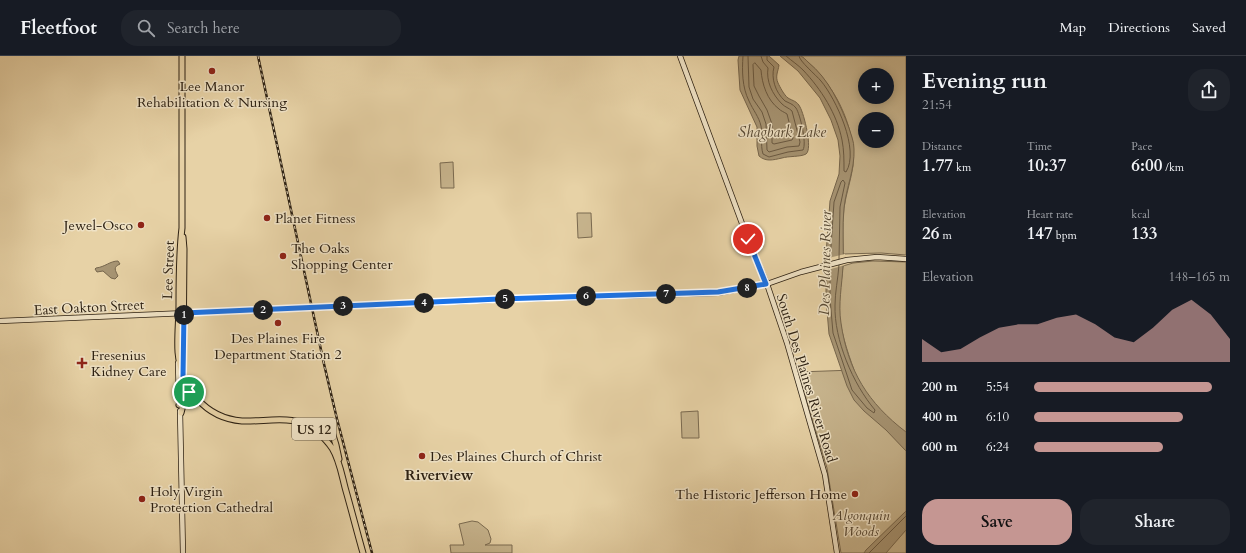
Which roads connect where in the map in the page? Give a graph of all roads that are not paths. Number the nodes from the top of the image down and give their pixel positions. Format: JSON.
{"nodes":[{"id":1,"x":182,"y":56,"type":"edge"},
{"id":2,"x":680,"y":56,"type":"edge"},
{"id":3,"x":906,"y":259,"type":"edge"},
{"id":4,"x":766,"y":284,"type":"junction"},
{"id":5,"x":181,"y":313,"type":"junction"},
{"id":6,"x":0,"y":321,"type":"edge"},
{"id":7,"x":178,"y":353,"type":"junction"},
{"id":8,"x":183,"y":376,"type":"junction"},
{"id":9,"x":191,"y":392,"type":"junction"},
{"id":10,"x":179,"y":405,"type":"junction"},
{"id":11,"x":180,"y":413,"type":"junction"},
{"id":12,"x":329,"y":422,"type":"dead end"},
{"id":13,"x":339,"y":464,"type":"junction"},
{"id":14,"x":183,"y":553,"type":"edge"},
{"id":15,"x":363,"y":553,"type":"edge"},
{"id":16,"x":837,"y":553,"type":"edge"}],
"edges":[{"from":1,"to":5,"type":"main road","name":"Lee Street","number":"US 12"},
{"from":2,"to":4,"type":"main road","name":"South Des Plaines River Road"},
{"from":3,"to":4,"type":"main road","name":"East Oakton Street"},
{"from":4,"to":5,"type":"main road","name":"East Oakton Street"},
{"from":4,"to":16,"type":"main road","name":"South Des Plaines River Road"},
{"from":5,"to":6,"type":"main road","name":"East Oakton Street"},
{"from":5,"to":7,"type":"main road","name":"Lee Street","number":"US 12"},
{"from":5,"to":8,"type":"main road","name":"Lee Street","number":"US 12"},
{"from":7,"to":8,"type":"main road","number":"US 12"},
{"from":7,"to":10,"type":"main road","name":"Lee Street"},
{"from":8,"to":9,"type":"main road","number":"US 12"},
{"from":9,"to":10,"type":"main road"},
{"from":9,"to":11,"type":"main road"},
{"from":9,"to":13,"type":"main road","number":"US 12"},
{"from":10,"to":11,"type":"main road","name":"Lee Street"},
{"from":11,"to":14,"type":"main road","name":"Lee Street"},
{"from":12,"to":13,"type":"main road"},
{"from":13,"to":15,"type":"main road","number":"US 12"}]}
